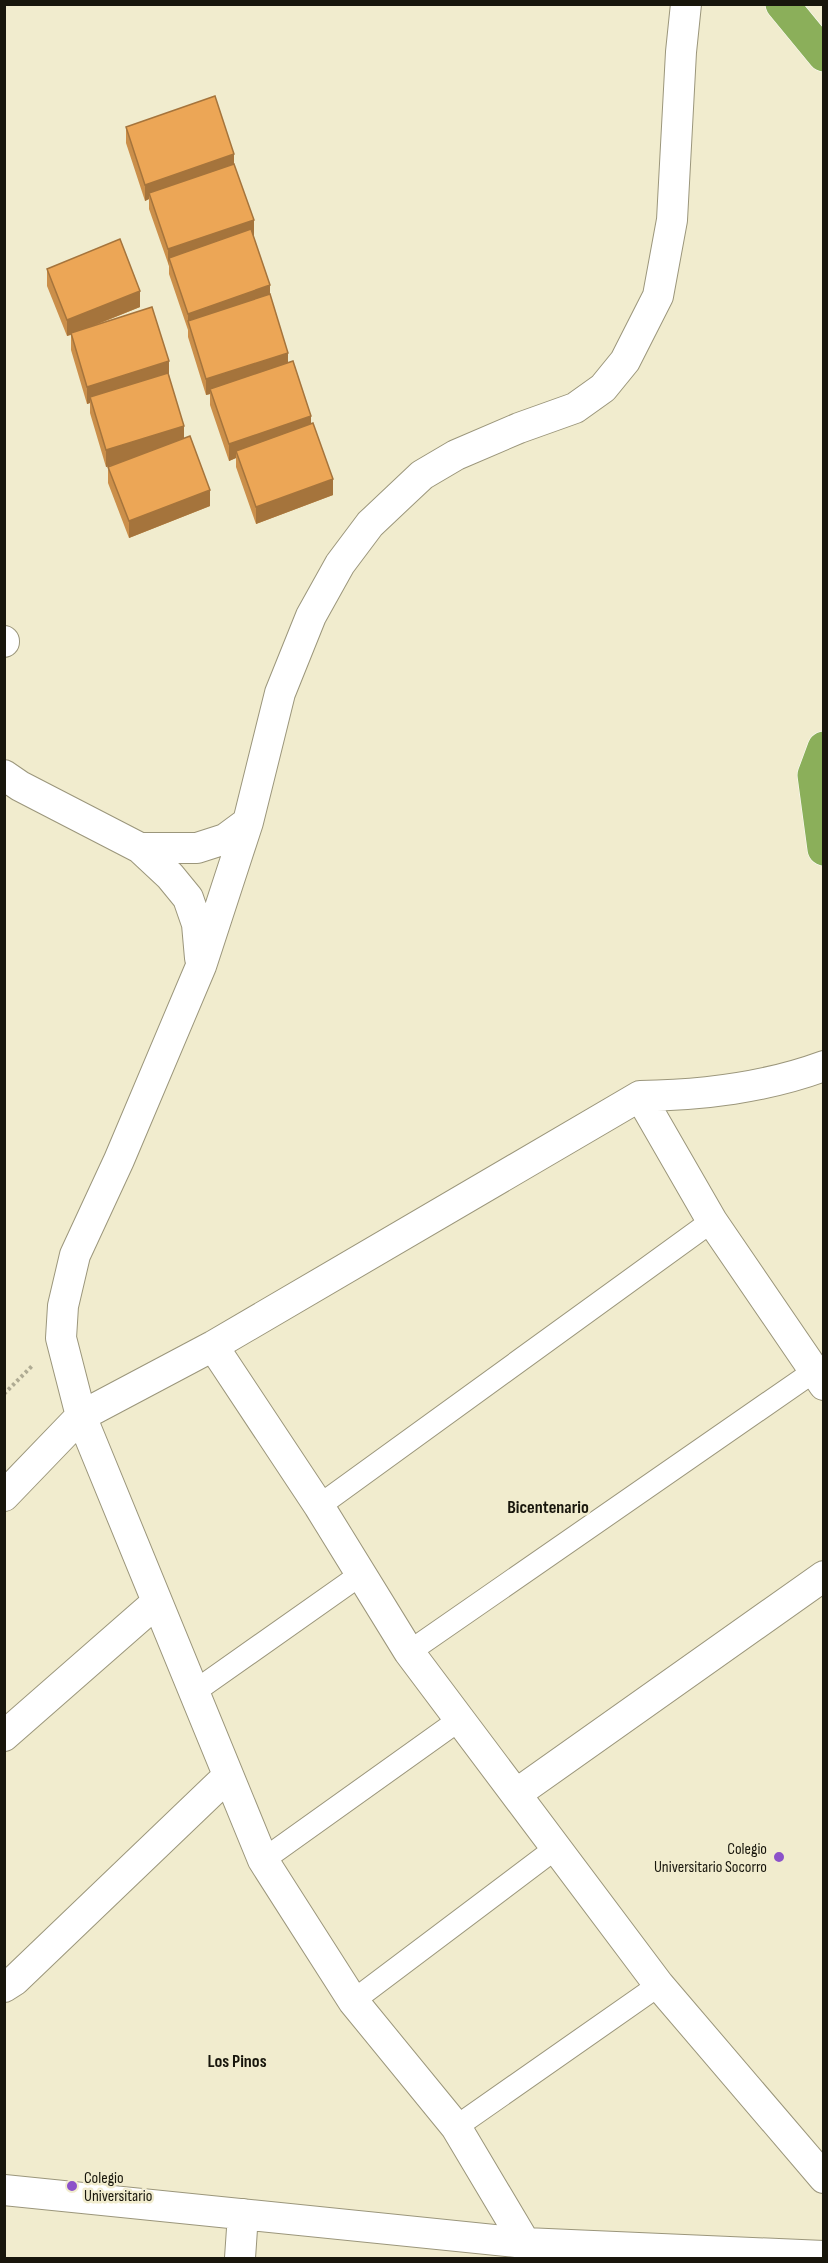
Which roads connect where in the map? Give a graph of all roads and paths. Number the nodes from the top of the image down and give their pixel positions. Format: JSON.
{"nodes":[{"id":1,"x":686,"y":4,"type":"edge"},
{"id":2,"x":791,"y":8,"type":"edge"},
{"id":3,"x":824,"y":55,"type":"edge"},
{"id":4,"x":824,"y":748,"type":"edge"},
{"id":5,"x":4,"y":775,"type":"edge"},
{"id":6,"x":249,"y":822,"type":"junction"},
{"id":7,"x":140,"y":848,"type":"junction"},
{"id":8,"x":824,"y":849,"type":"edge"},
{"id":9,"x":201,"y":966,"type":"junction"},
{"id":10,"x":824,"y":1066,"type":"edge"},
{"id":11,"x":640,"y":1096,"type":"junction"},
{"id":12,"x":712,"y":1221,"type":"junction"},
{"id":13,"x":213,"y":1346,"type":"junction"},
{"id":14,"x":818,"y":1378,"type":"edge"},
{"id":15,"x":81,"y":1416,"type":"junction"},
{"id":16,"x":4,"y":1496,"type":"edge"},
{"id":17,"x":318,"y":1506,"type":"junction"},
{"id":18,"x":360,"y":1575,"type":"junction"},
{"id":19,"x":824,"y":1576,"type":"edge"},
{"id":20,"x":157,"y":1602,"type":"junction"},
{"id":21,"x":409,"y":1652,"type":"junction"},
{"id":22,"x":194,"y":1692,"type":"junction"},
{"id":23,"x":459,"y":1719,"type":"junction"},
{"id":24,"x":4,"y":1736,"type":"edge"},
{"id":25,"x":228,"y":1776,"type":"junction"},
{"id":26,"x":516,"y":1794,"type":"junction"},
{"id":27,"x":556,"y":1848,"type":"junction"},
{"id":28,"x":263,"y":1860,"type":"junction"},
{"id":29,"x":659,"y":1985,"type":"junction"},
{"id":30,"x":4,"y":1987,"type":"edge"},
{"id":31,"x":353,"y":2001,"type":"junction"},
{"id":32,"x":456,"y":2127,"type":"junction"},
{"id":33,"x":824,"y":2178,"type":"edge"},
{"id":34,"x":4,"y":2190,"type":"edge"},
{"id":35,"x":243,"y":2214,"type":"junction"},
{"id":36,"x":527,"y":2251,"type":"edge"},
{"id":37,"x":824,"y":2256,"type":"edge"},
{"id":38,"x":240,"y":2259,"type":"edge"}],
"edges":[{"from":1,"to":6,"type":"street"},
{"from":2,"to":3,"type":"highway"},
{"from":4,"to":8,"type":"highway"},
{"from":5,"to":7,"type":"street"},
{"from":6,"to":7,"type":"street"},
{"from":6,"to":9,"type":"street"},
{"from":7,"to":9,"type":"street"},
{"from":9,"to":15,"type":"street"},
{"from":10,"to":11,"type":"street"},
{"from":11,"to":12,"type":"street"},
{"from":11,"to":13,"type":"street"},
{"from":12,"to":14,"type":"street"},
{"from":12,"to":17,"type":"street"},
{"from":13,"to":15,"type":"street"},
{"from":13,"to":17,"type":"street"},
{"from":14,"to":21,"type":"street"},
{"from":15,"to":16,"type":"street"},
{"from":15,"to":20,"type":"street"},
{"from":17,"to":18,"type":"street"},
{"from":18,"to":21,"type":"street"},
{"from":18,"to":22,"type":"street"},
{"from":19,"to":26,"type":"street"},
{"from":20,"to":22,"type":"street"},
{"from":20,"to":24,"type":"street"},
{"from":21,"to":23,"type":"street"},
{"from":22,"to":25,"type":"street"},
{"from":23,"to":26,"type":"street"},
{"from":23,"to":28,"type":"street"},
{"from":25,"to":28,"type":"street"},
{"from":25,"to":30,"type":"street"},
{"from":26,"to":27,"type":"street"},
{"from":27,"to":29,"type":"street"},
{"from":27,"to":31,"type":"street"},
{"from":28,"to":31,"type":"street"},
{"from":29,"to":32,"type":"street"},
{"from":29,"to":33,"type":"street"},
{"from":31,"to":32,"type":"street"},
{"from":32,"to":36,"type":"street"},
{"from":34,"to":35,"type":"street"},
{"from":35,"to":36,"type":"street"},
{"from":35,"to":38,"type":"street"},
{"from":36,"to":37,"type":"street"}]}
